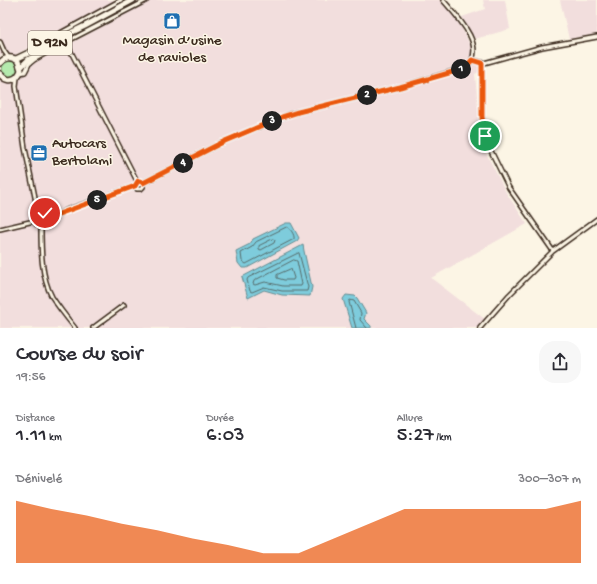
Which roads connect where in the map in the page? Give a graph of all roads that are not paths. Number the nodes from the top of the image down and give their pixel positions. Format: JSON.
{"nodes":[{"id":1,"x":121,"y":0,"type":"edge"},
{"id":2,"x":133,"y":0,"type":"edge"},
{"id":3,"x":147,"y":0,"type":"edge"},
{"id":4,"x":443,"y":0,"type":"edge"},
{"id":5,"x":85,"y":26,"type":"junction"},
{"id":6,"x":597,"y":37,"type":"edge"},
{"id":7,"x":0,"y":42,"type":"edge"},
{"id":8,"x":66,"y":42,"type":"junction"},
{"id":9,"x":45,"y":43,"type":"junction"},
{"id":10,"x":4,"y":51,"type":"junction"},
{"id":11,"x":33,"y":54,"type":"junction"},
{"id":12,"x":9,"y":58,"type":"junction"},
{"id":13,"x":16,"y":60,"type":"junction"},
{"id":14,"x":472,"y":60,"type":"junction"},
{"id":15,"x":2,"y":62,"type":"edge"},
{"id":16,"x":482,"y":63,"type":"junction"},
{"id":17,"x":21,"y":67,"type":"junction"},
{"id":18,"x":18,"y":75,"type":"junction"},
{"id":19,"x":1,"y":76,"type":"edge"},
{"id":20,"x":9,"y":80,"type":"junction"},
{"id":21,"x":16,"y":86,"type":"junction"},
{"id":22,"x":138,"y":181,"type":"junction"},
{"id":23,"x":143,"y":183,"type":"junction"},
{"id":24,"x":135,"y":186,"type":"junction"},
{"id":25,"x":38,"y":212,"type":"junction"},
{"id":26,"x":47,"y":215,"type":"junction"},
{"id":27,"x":56,"y":215,"type":"junction"},
{"id":28,"x":597,"y":219,"type":"edge"},
{"id":29,"x":48,"y":220,"type":"junction"},
{"id":30,"x":34,"y":221,"type":"junction"},
{"id":31,"x":41,"y":226,"type":"junction"},
{"id":32,"x":0,"y":229,"type":"edge"},
{"id":33,"x":553,"y":251,"type":"junction"},
{"id":34,"x":124,"y":305,"type":"dead end"},
{"id":35,"x":75,"y":328,"type":"edge"},
{"id":36,"x":93,"y":328,"type":"edge"},
{"id":37,"x":480,"y":328,"type":"edge"}],
"edges":[{"from":1,"to":9,"type":"street"},
{"from":2,"to":5,"type":"main road","number":"D 92N"},
{"from":3,"to":8,"type":"street"},
{"from":4,"to":14,"type":"street"},
{"from":5,"to":9,"type":"main road","number":"D 92N"},
{"from":5,"to":11,"type":"main road","number":"D 92N"},
{"from":6,"to":16,"type":"street"},
{"from":7,"to":10,"type":"street"},
{"from":8,"to":18,"type":"street"},
{"from":8,"to":22,"type":"street"},
{"from":9,"to":11,"type":"main road","number":"D 92N"},
{"from":10,"to":12,"type":"street"},
{"from":10,"to":15,"type":"street"},
{"from":11,"to":13,"type":"main road","number":"D 92N"},
{"from":11,"to":17,"type":"main road","number":"D 92N"},
{"from":12,"to":13,"type":"main road"},
{"from":12,"to":15,"type":"main road"},
{"from":13,"to":17,"type":"main road"},
{"from":14,"to":16,"type":"street"},
{"from":14,"to":23,"type":"street"},
{"from":16,"to":33,"type":"street"},
{"from":17,"to":18,"type":"main road"},
{"from":18,"to":20,"type":"main road"},
{"from":18,"to":21,"type":"street"},
{"from":19,"to":20,"type":"main road"},
{"from":20,"to":21,"type":"street"},
{"from":21,"to":25,"type":"street"},
{"from":22,"to":23,"type":"street"},
{"from":22,"to":24,"type":"street"},
{"from":23,"to":24,"type":"street"},
{"from":24,"to":27,"type":"street"},
{"from":25,"to":26,"type":"street"},
{"from":25,"to":30,"type":"street"},
{"from":26,"to":27,"type":"street"},
{"from":26,"to":29,"type":"street"},
{"from":27,"to":29,"type":"street"},
{"from":28,"to":33,"type":"street"},
{"from":29,"to":31,"type":"street"},
{"from":30,"to":31,"type":"street"},
{"from":30,"to":32,"type":"street"},
{"from":31,"to":35,"type":"street"},
{"from":33,"to":37,"type":"street"},
{"from":34,"to":36,"type":"street"}]}
